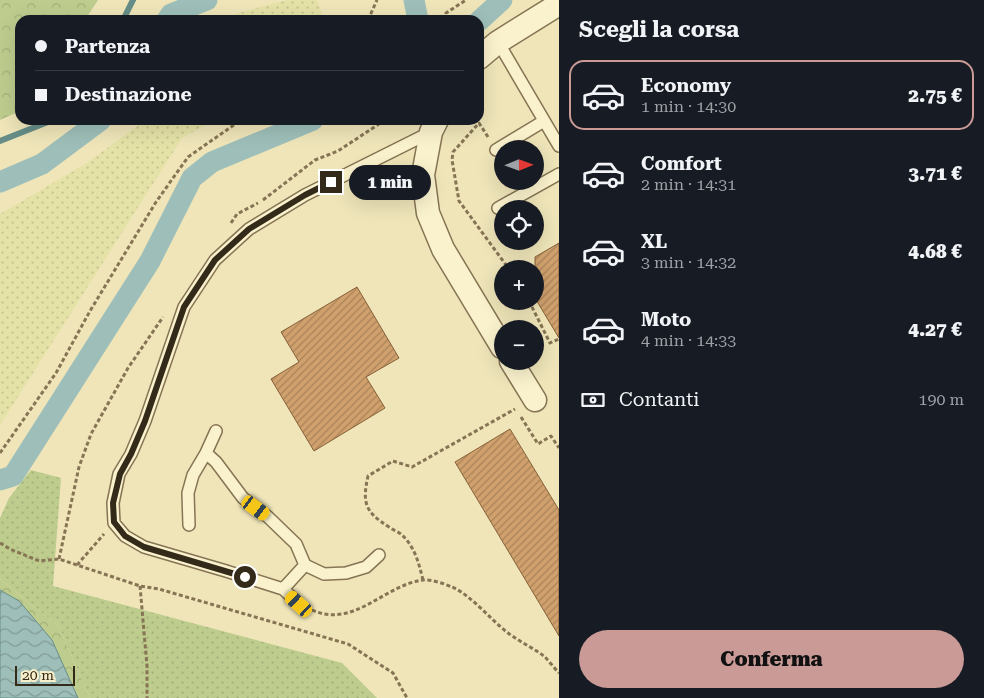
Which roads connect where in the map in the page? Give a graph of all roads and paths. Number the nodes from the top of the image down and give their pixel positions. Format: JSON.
{"nodes":[{"id":1,"x":377,"y":0,"type":"edge"},
{"id":2,"x":466,"y":0,"type":"edge"},
{"id":3,"x":559,"y":4,"type":"edge"},
{"id":4,"x":370,"y":15,"type":"edge"},
{"id":5,"x":445,"y":15,"type":"edge"},
{"id":6,"x":498,"y":42,"type":"junction"},
{"id":7,"x":484,"y":54,"type":"edge"},
{"id":8,"x":544,"y":121,"type":"junction"},
{"id":9,"x":234,"y":125,"type":"edge"},
{"id":10,"x":477,"y":125,"type":"edge"},
{"id":11,"x":480,"y":125,"type":"edge"},
{"id":12,"x":434,"y":126,"type":"edge"},
{"id":13,"x":513,"y":140,"type":"edge"},
{"id":14,"x":559,"y":146,"type":"edge"},
{"id":15,"x":494,"y":147,"type":"edge"},
{"id":16,"x":559,"y":174,"type":"edge"},
{"id":17,"x":512,"y":200,"type":"edge"},
{"id":18,"x":502,"y":260,"type":"edge"},
{"id":19,"x":534,"y":310,"type":"edge"},
{"id":20,"x":494,"y":334,"type":"edge"},
{"id":21,"x":559,"y":339,"type":"edge"},
{"id":22,"x":517,"y":370,"type":"edge"},
{"id":23,"x":535,"y":400,"type":"dead end"},
{"id":24,"x":216,"y":431,"type":"dead end"},
{"id":25,"x":559,"y":448,"type":"edge"},
{"id":26,"x":0,"y":453,"type":"edge"},
{"id":27,"x":206,"y":453,"type":"junction"},
{"id":28,"x":114,"y":522,"type":"junction"},
{"id":29,"x":189,"y":525,"type":"dead end"},
{"id":30,"x":0,"y":542,"type":"edge"},
{"id":31,"x":379,"y":555,"type":"dead end"},
{"id":32,"x":77,"y":565,"type":"junction"},
{"id":33,"x":305,"y":565,"type":"junction"},
{"id":34,"x":423,"y":580,"type":"junction"},
{"id":35,"x":140,"y":586,"type":"junction"},
{"id":36,"x":282,"y":589,"type":"junction"},
{"id":37,"x":299,"y":604,"type":"joint"},
{"id":38,"x":559,"y":673,"type":"edge"},
{"id":39,"x":147,"y":698,"type":"edge"},
{"id":40,"x":407,"y":698,"type":"edge"}],
"edges":[{"from":1,"to":4,"type":"path"},
{"from":2,"to":5,"type":"path"},
{"from":3,"to":6,"type":"street"},
{"from":6,"to":7,"type":"street"},
{"from":6,"to":8,"type":"lane"},
{"from":8,"to":13,"type":"lane"},
{"from":8,"to":14,"type":"lane"},
{"from":9,"to":26,"type":"path"},
{"from":10,"to":18,"type":"path"},
{"from":11,"to":15,"type":"path"},
{"from":12,"to":20,"type":"street"},
{"from":12,"to":28,"type":"lane"},
{"from":16,"to":17,"type":"lane"},
{"from":19,"to":21,"type":"path"},
{"from":22,"to":23,"type":"street"},
{"from":24,"to":27,"type":"lane"},
{"from":25,"to":34,"type":"path"},
{"from":27,"to":29,"type":"lane"},
{"from":27,"to":33,"type":"lane"},
{"from":28,"to":32,"type":"path"},
{"from":28,"to":36,"type":"lane"},
{"from":30,"to":32,"type":"path"},
{"from":31,"to":33,"type":"lane"},
{"from":32,"to":35,"type":"path"},
{"from":33,"to":36,"type":"lane"},
{"from":34,"to":37,"type":"path"},
{"from":34,"to":38,"type":"path"},
{"from":35,"to":39,"type":"path"},
{"from":35,"to":40,"type":"path"},
{"from":36,"to":37,"type":"lane"}]}
